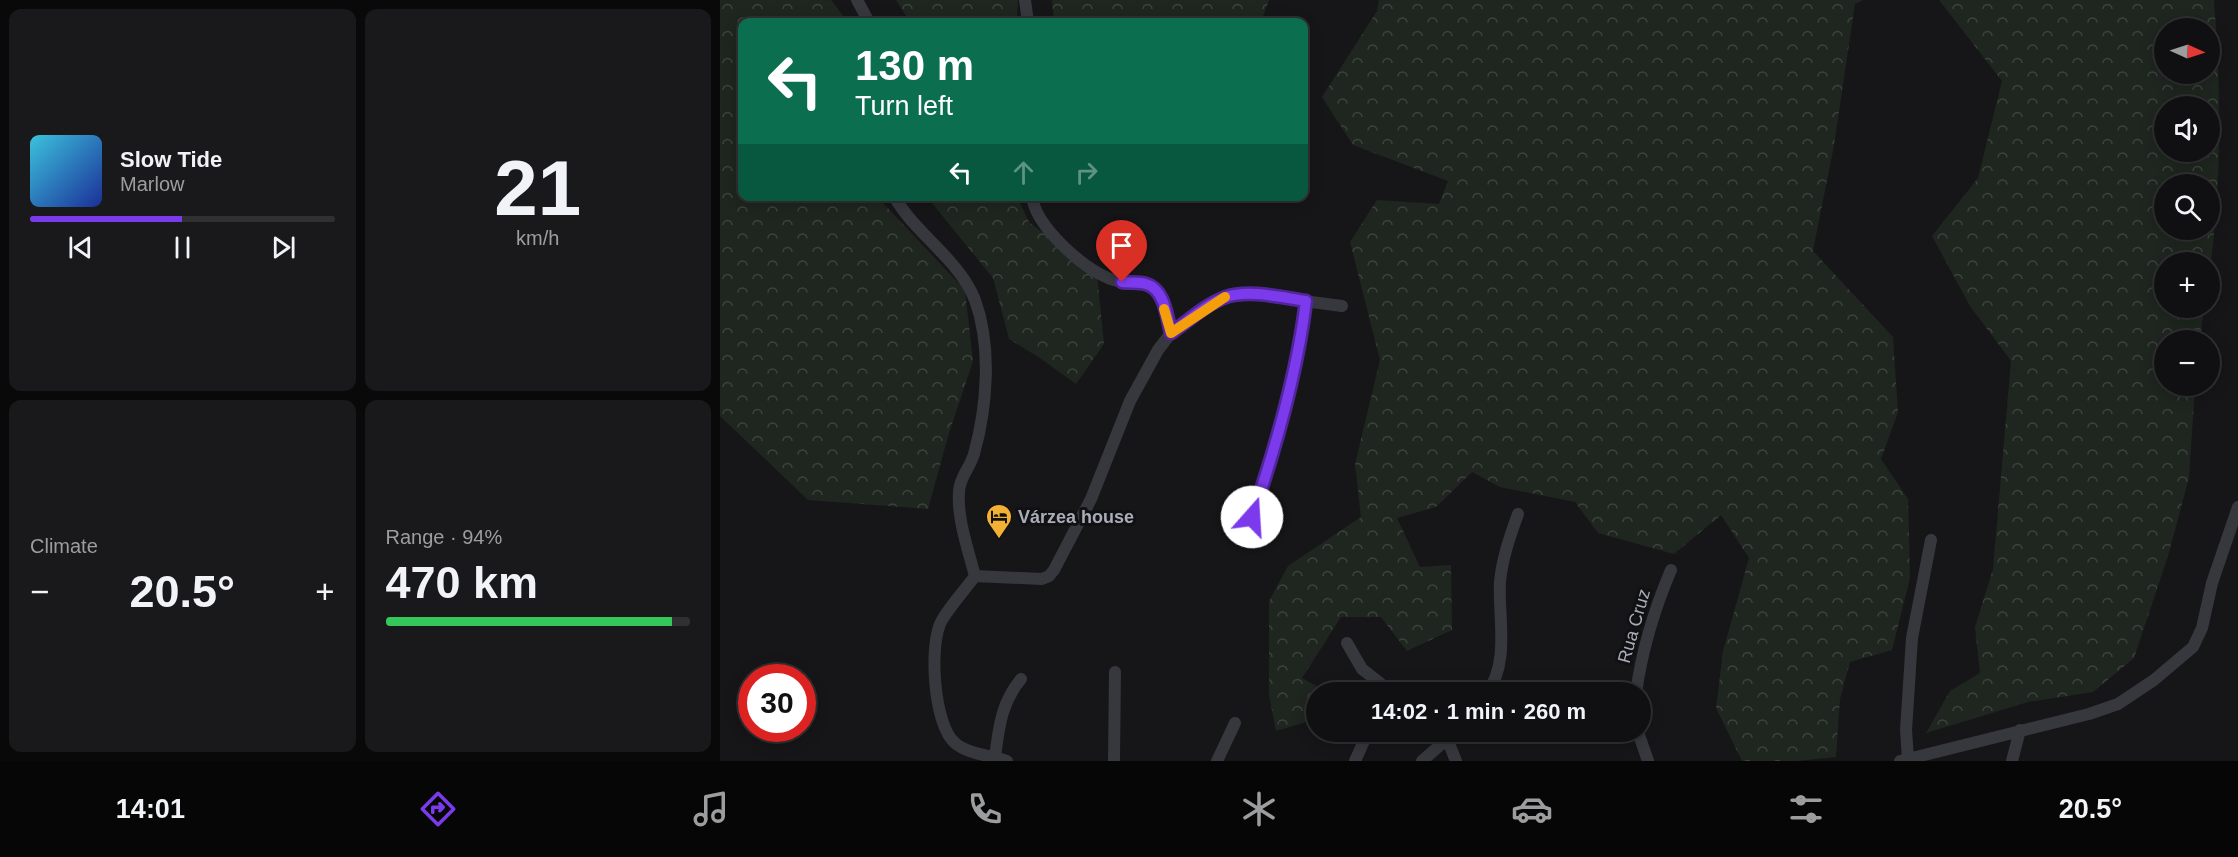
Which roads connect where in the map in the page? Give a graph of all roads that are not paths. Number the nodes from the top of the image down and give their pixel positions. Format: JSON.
{"nodes":[{"id":1,"x":857,"y":0,"type":"edge"},
{"id":2,"x":1025,"y":0,"type":"edge"},
{"id":3,"x":867,"y":18,"type":"edge"},
{"id":4,"x":1027,"y":18,"type":"edge"},
{"id":5,"x":897,"y":201,"type":"edge"},
{"id":6,"x":1033,"y":201,"type":"edge"},
{"id":7,"x":1306,"y":301,"type":"junction"},
{"id":8,"x":1342,"y":306,"type":"dead end"},
{"id":9,"x":1171,"y":333,"type":"junction"},
{"id":10,"x":2238,"y":507,"type":"edge"},
{"id":11,"x":1518,"y":514,"type":"dead end"},
{"id":12,"x":1245,"y":537,"type":"dead end"},
{"id":13,"x":1931,"y":540,"type":"dead end"},
{"id":14,"x":1671,"y":570,"type":"dead end"},
{"id":15,"x":975,"y":576,"type":"junction"},
{"id":16,"x":1347,"y":643,"type":"dead end"},
{"id":17,"x":1115,"y":672,"type":"dead end"},
{"id":18,"x":1021,"y":679,"type":"dead end"},
{"id":19,"x":1379,"y":682,"type":"edge"},
{"id":20,"x":1491,"y":682,"type":"edge"},
{"id":21,"x":1638,"y":682,"type":"edge"},
{"id":22,"x":1234,"y":723,"type":"dead end"},
{"id":23,"x":2020,"y":730,"type":"junction"},
{"id":24,"x":1363,"y":742,"type":"edge"},
{"id":25,"x":1445,"y":742,"type":"edge"},
{"id":26,"x":1453,"y":742,"type":"edge"},
{"id":27,"x":1641,"y":742,"type":"edge"},
{"id":28,"x":1001,"y":759,"type":"edge"},
{"id":29,"x":1904,"y":760,"type":"edge"},
{"id":30,"x":1114,"y":761,"type":"edge"},
{"id":31,"x":1217,"y":761,"type":"edge"},
{"id":32,"x":1354,"y":761,"type":"edge"},
{"id":33,"x":1422,"y":761,"type":"edge"},
{"id":34,"x":1456,"y":761,"type":"edge"},
{"id":35,"x":1648,"y":761,"type":"edge"},
{"id":36,"x":2012,"y":761,"type":"edge"}],
"edges":[{"from":1,"to":3,"type":"street"},
{"from":2,"to":4,"type":"street"},
{"from":5,"to":15,"type":"street"},
{"from":6,"to":9,"type":"street"},
{"from":7,"to":8,"type":"street"},
{"from":7,"to":9,"type":"street"},
{"from":7,"to":12,"type":"street"},
{"from":9,"to":15,"type":"street"},
{"from":10,"to":23,"type":"street"},
{"from":11,"to":20,"type":"street"},
{"from":13,"to":29,"type":"street"},
{"from":14,"to":21,"type":"street","name":"Rua Cruz"},
{"from":15,"to":28,"type":"street"},
{"from":16,"to":19,"type":"street"},
{"from":17,"to":30,"type":"street"},
{"from":18,"to":28,"type":"street"},
{"from":22,"to":31,"type":"street"},
{"from":23,"to":29,"type":"street"},
{"from":23,"to":36,"type":"street"},
{"from":24,"to":32,"type":"street"},
{"from":25,"to":33,"type":"street"},
{"from":26,"to":34,"type":"street"},
{"from":27,"to":35,"type":"street"}]}
